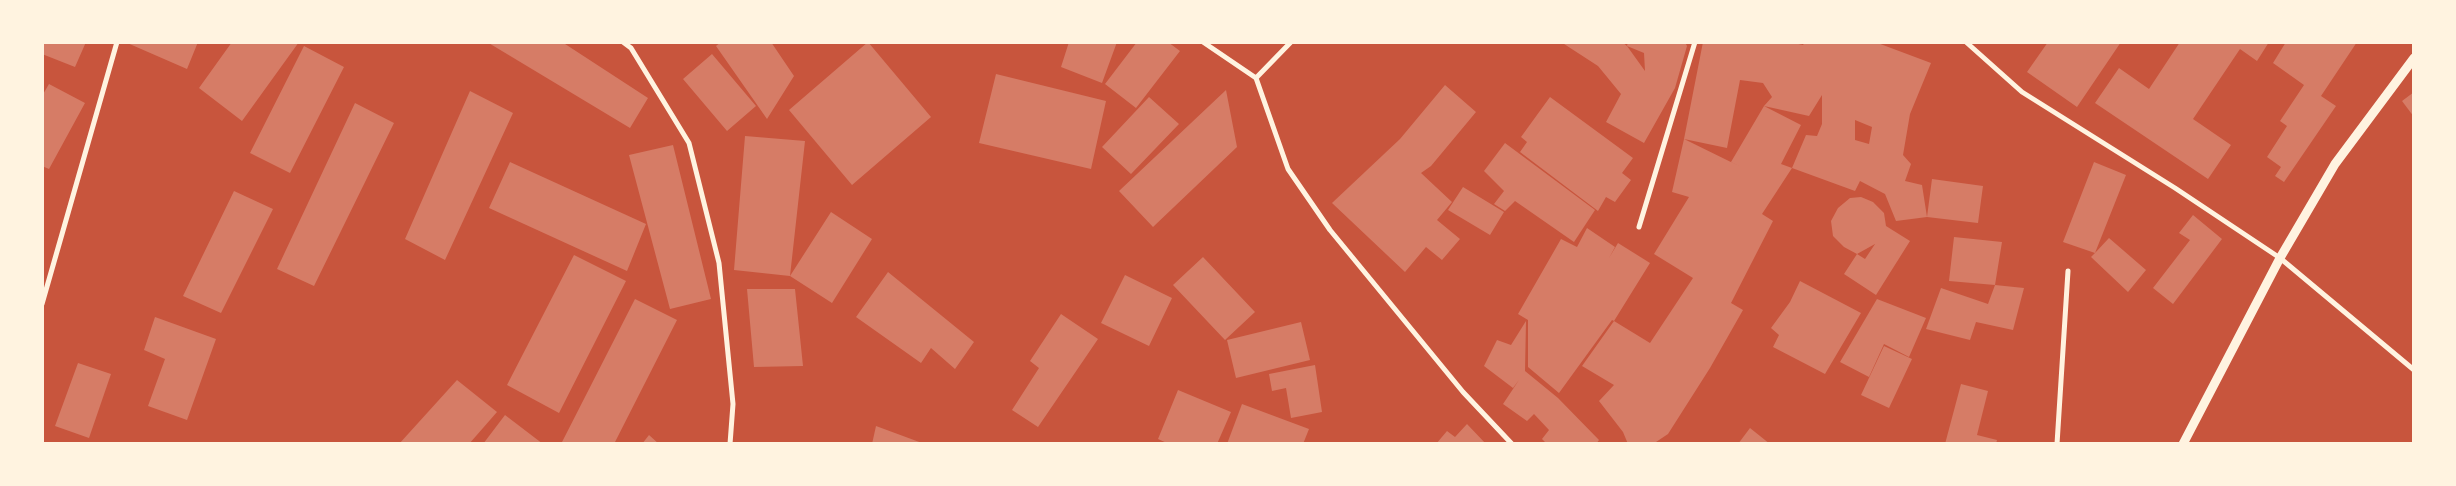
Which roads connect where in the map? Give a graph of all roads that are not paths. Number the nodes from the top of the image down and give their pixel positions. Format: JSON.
{"nodes":[{"id":1,"x":117,"y":42,"type":"edge"},
{"id":2,"x":623,"y":42,"type":"edge"},
{"id":3,"x":1203,"y":42,"type":"edge"},
{"id":4,"x":1291,"y":42,"type":"edge"},
{"id":5,"x":1695,"y":42,"type":"edge"},
{"id":6,"x":1966,"y":42,"type":"edge"},
{"id":7,"x":2414,"y":58,"type":"edge"},
{"id":8,"x":1256,"y":78,"type":"junction"},
{"id":9,"x":1639,"y":228,"type":"dead end"},
{"id":10,"x":2280,"y":258,"type":"junction"},
{"id":11,"x":2068,"y":271,"type":"dead end"},
{"id":12,"x":42,"y":304,"type":"edge"},
{"id":13,"x":2414,"y":370,"type":"edge"},
{"id":14,"x":730,"y":444,"type":"edge"},
{"id":15,"x":1512,"y":444,"type":"edge"},
{"id":16,"x":2057,"y":444,"type":"edge"},
{"id":17,"x":2183,"y":444,"type":"edge"}],
"edges":[{"from":1,"to":12,"type":"street"},
{"from":2,"to":14,"type":"street"},
{"from":3,"to":8,"type":"street"},
{"from":4,"to":8,"type":"street"},
{"from":5,"to":9,"type":"street"},
{"from":6,"to":10,"type":"street"},
{"from":7,"to":10,"type":"street"},
{"from":8,"to":15,"type":"street"},
{"from":10,"to":13,"type":"street"},
{"from":10,"to":17,"type":"street"},
{"from":11,"to":16,"type":"street"}]}
